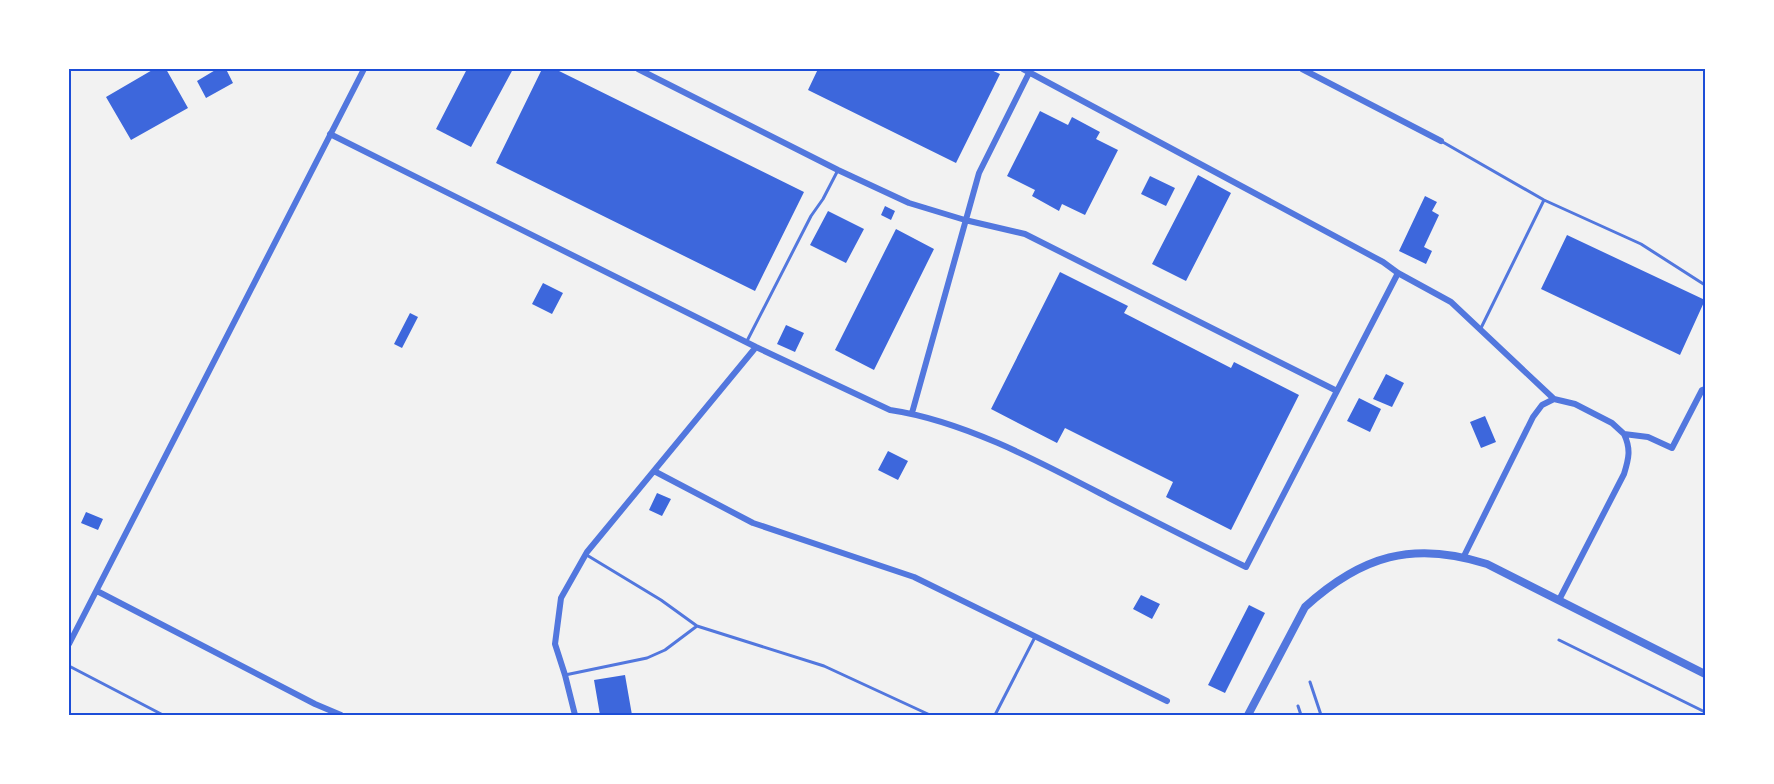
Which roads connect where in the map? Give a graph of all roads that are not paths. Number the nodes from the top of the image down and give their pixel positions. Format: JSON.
{"nodes":[{"id":1,"x":363,"y":69,"type":"edge"},
{"id":2,"x":638,"y":69,"type":"edge"},
{"id":3,"x":1302,"y":69,"type":"edge"},
{"id":4,"x":1026,"y":71,"type":"edge"},
{"id":5,"x":330,"y":134,"type":"junction"},
{"id":6,"x":1441,"y":141,"type":"joint"},
{"id":7,"x":838,"y":170,"type":"junction"},
{"id":8,"x":1544,"y":200,"type":"junction"},
{"id":9,"x":965,"y":220,"type":"junction"},
{"id":10,"x":1398,"y":273,"type":"junction"},
{"id":11,"x":1705,"y":285,"type":"edge"},
{"id":12,"x":1480,"y":329,"type":"junction"},
{"id":13,"x":746,"y":342,"type":"junction"},
{"id":14,"x":756,"y":347,"type":"junction"},
{"id":15,"x":1705,"y":389,"type":"edge"},
{"id":16,"x":1337,"y":391,"type":"junction"},
{"id":17,"x":1554,"y":399,"type":"junction"},
{"id":18,"x":912,"y":413,"type":"junction"},
{"id":19,"x":1624,"y":434,"type":"junction"},
{"id":20,"x":654,"y":471,"type":"junction"},
{"id":21,"x":585,"y":554,"type":"junction"},
{"id":22,"x":1464,"y":556,"type":"junction"},
{"id":23,"x":97,"y":591,"type":"junction"},
{"id":24,"x":1559,"y":600,"type":"junction"},
{"id":25,"x":698,"y":626,"type":"junction"},
{"id":26,"x":1036,"y":636,"type":"junction"},
{"id":27,"x":1559,"y":640,"type":"dead end"},
{"id":28,"x":69,"y":644,"type":"edge"},
{"id":29,"x":69,"y":666,"type":"edge"},
{"id":30,"x":1705,"y":674,"type":"edge"},
{"id":31,"x":565,"y":675,"type":"junction"},
{"id":32,"x":1310,"y":682,"type":"dead end"},
{"id":33,"x":1167,"y":701,"type":"dead end"},
{"id":34,"x":1298,"y":706,"type":"dead end"},
{"id":35,"x":1705,"y":712,"type":"edge"},
{"id":36,"x":163,"y":715,"type":"edge"},
{"id":37,"x":341,"y":715,"type":"edge"},
{"id":38,"x":574,"y":715,"type":"edge"},
{"id":39,"x":930,"y":715,"type":"edge"},
{"id":40,"x":994,"y":715,"type":"edge"},
{"id":41,"x":1248,"y":715,"type":"edge"},
{"id":42,"x":1301,"y":715,"type":"edge"},
{"id":43,"x":1321,"y":715,"type":"edge"}],
"edges":[{"from":1,"to":5,"type":"street"},
{"from":2,"to":7,"type":"street"},
{"from":3,"to":6,"type":"street"},
{"from":4,"to":9,"type":"street"},
{"from":4,"to":10,"type":"street"},
{"from":5,"to":13,"type":"street"},
{"from":5,"to":23,"type":"street"},
{"from":6,"to":8,"type":"lane"},
{"from":7,"to":9,"type":"street"},
{"from":7,"to":13,"type":"lane"},
{"from":8,"to":11,"type":"lane"},
{"from":8,"to":12,"type":"lane"},
{"from":9,"to":16,"type":"street"},
{"from":9,"to":18,"type":"street"},
{"from":10,"to":12,"type":"street"},
{"from":10,"to":16,"type":"street"},
{"from":12,"to":17,"type":"street"},
{"from":13,"to":14,"type":"street"},
{"from":14,"to":18,"type":"street"},
{"from":14,"to":20,"type":"street"},
{"from":15,"to":19,"type":"street"},
{"from":16,"to":18,"type":"street"},
{"from":17,"to":19,"type":"street"},
{"from":17,"to":22,"type":"street"},
{"from":19,"to":24,"type":"street"},
{"from":20,"to":21,"type":"street"},
{"from":20,"to":26,"type":"street"},
{"from":21,"to":25,"type":"lane"},
{"from":21,"to":31,"type":"street"},
{"from":22,"to":24,"type":"street"},
{"from":22,"to":41,"type":"street"},
{"from":23,"to":28,"type":"street"},
{"from":23,"to":37,"type":"street"},
{"from":24,"to":30,"type":"street"},
{"from":25,"to":31,"type":"lane"},
{"from":25,"to":39,"type":"lane"},
{"from":26,"to":33,"type":"street"},
{"from":26,"to":40,"type":"lane"},
{"from":27,"to":35,"type":"lane"},
{"from":29,"to":36,"type":"lane"},
{"from":31,"to":38,"type":"street"},
{"from":32,"to":43,"type":"lane"},
{"from":34,"to":42,"type":"lane"}]}
